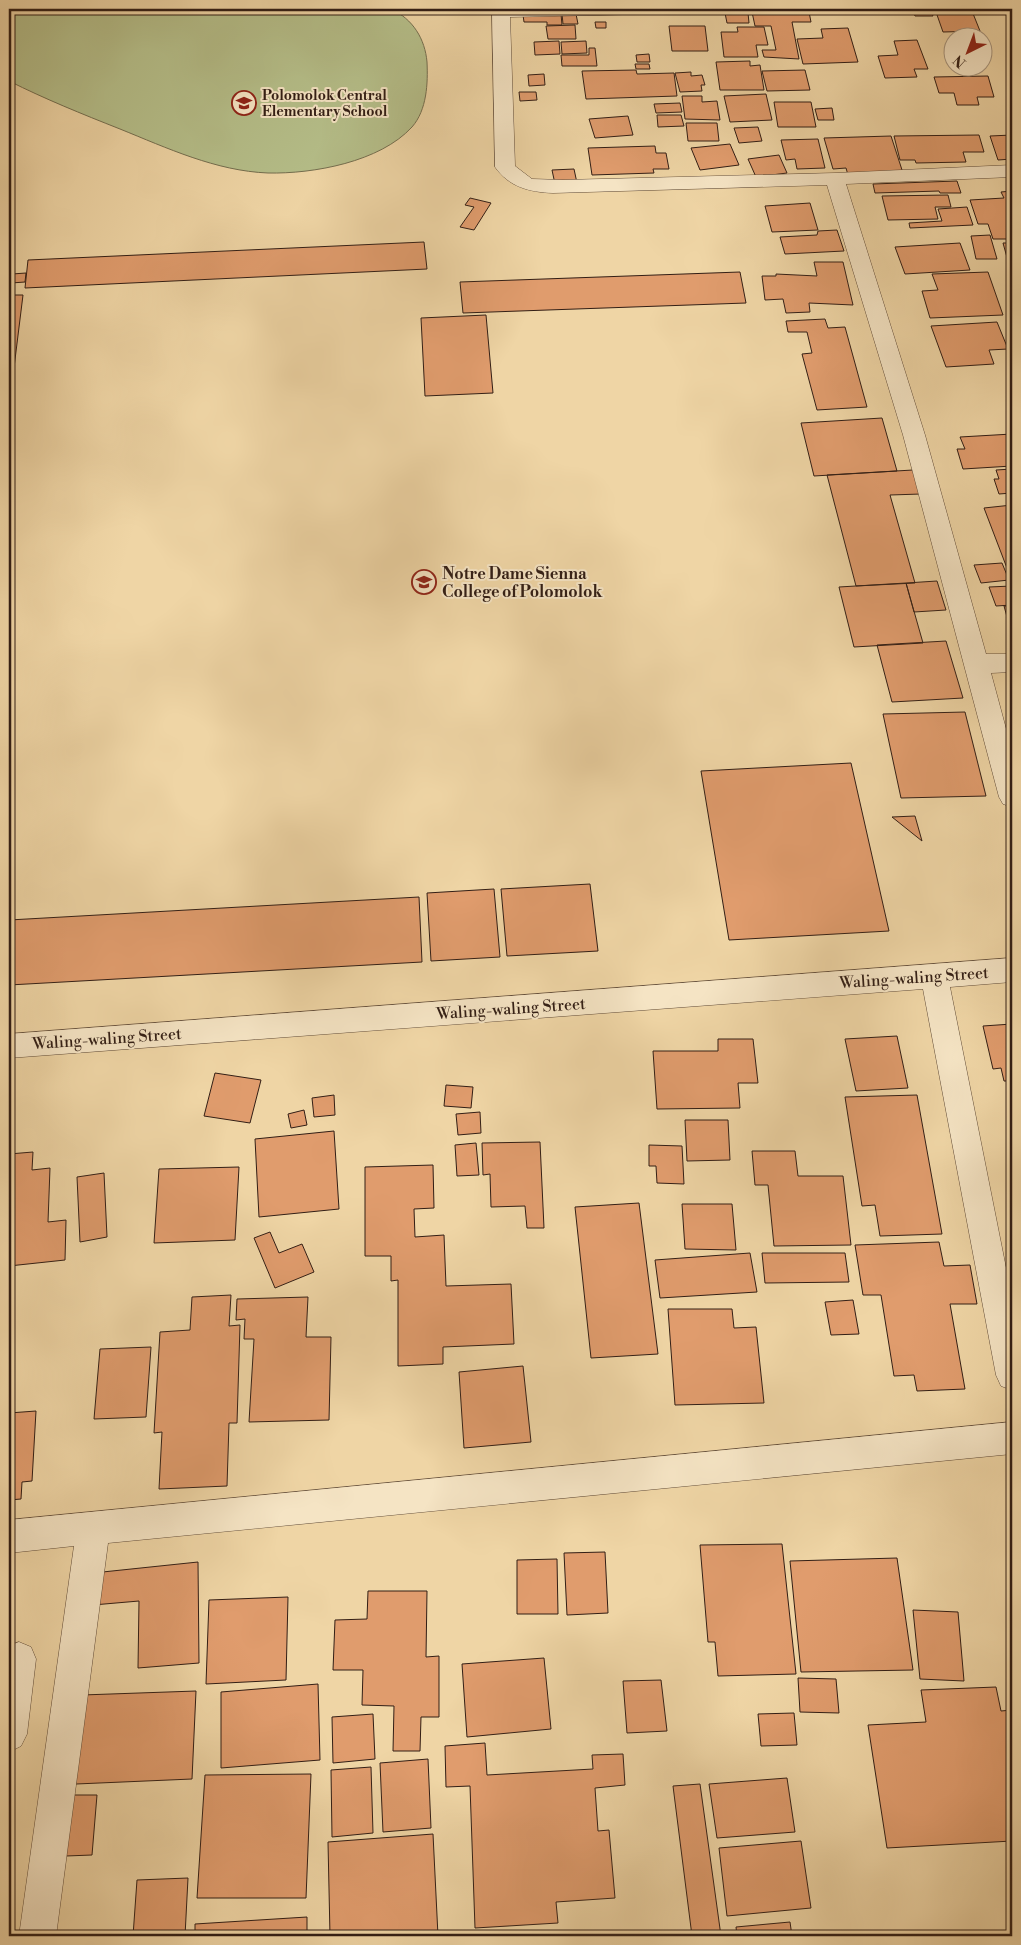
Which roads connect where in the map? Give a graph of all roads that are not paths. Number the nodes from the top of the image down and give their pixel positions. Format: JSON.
{"nodes":[{"id":1,"x":645,"y":9,"type":"edge"},
{"id":2,"x":501,"y":10,"type":"edge"},
{"id":3,"x":1012,"y":171,"type":"edge"},
{"id":4,"x":835,"y":179,"type":"junction"},
{"id":5,"x":1012,"y":663,"type":"edge"},
{"id":6,"x":977,"y":664,"type":"junction"},
{"id":7,"x":1012,"y":797,"type":"edge"},
{"id":8,"x":1012,"y":970,"type":"edge"},
{"id":9,"x":934,"y":976,"type":"junction"},
{"id":10,"x":9,"y":1046,"type":"edge"},
{"id":11,"x":1012,"y":1370,"type":"edge"},
{"id":12,"x":1012,"y":1438,"type":"edge"},
{"id":13,"x":93,"y":1528,"type":"junction"},
{"id":14,"x":9,"y":1536,"type":"edge"},
{"id":15,"x":19,"y":1659,"type":"dead end"},
{"id":16,"x":9,"y":1734,"type":"edge"},
{"id":17,"x":37,"y":1936,"type":"edge"}],
"edges":[{"from":1,"to":2,"type":"street"},
{"from":2,"to":4,"type":"street"},
{"from":3,"to":4,"type":"street"},
{"from":4,"to":6,"type":"street"},
{"from":5,"to":6,"type":"street"},
{"from":6,"to":7,"type":"street"},
{"from":8,"to":9,"type":"street","name":"Waling-waling Street"},
{"from":9,"to":10,"type":"street","name":"Waling-waling Street"},
{"from":9,"to":11,"type":"street"},
{"from":12,"to":13,"type":"street"},
{"from":13,"to":14,"type":"street"},
{"from":13,"to":17,"type":"street"},
{"from":15,"to":16,"type":"street"}]}
